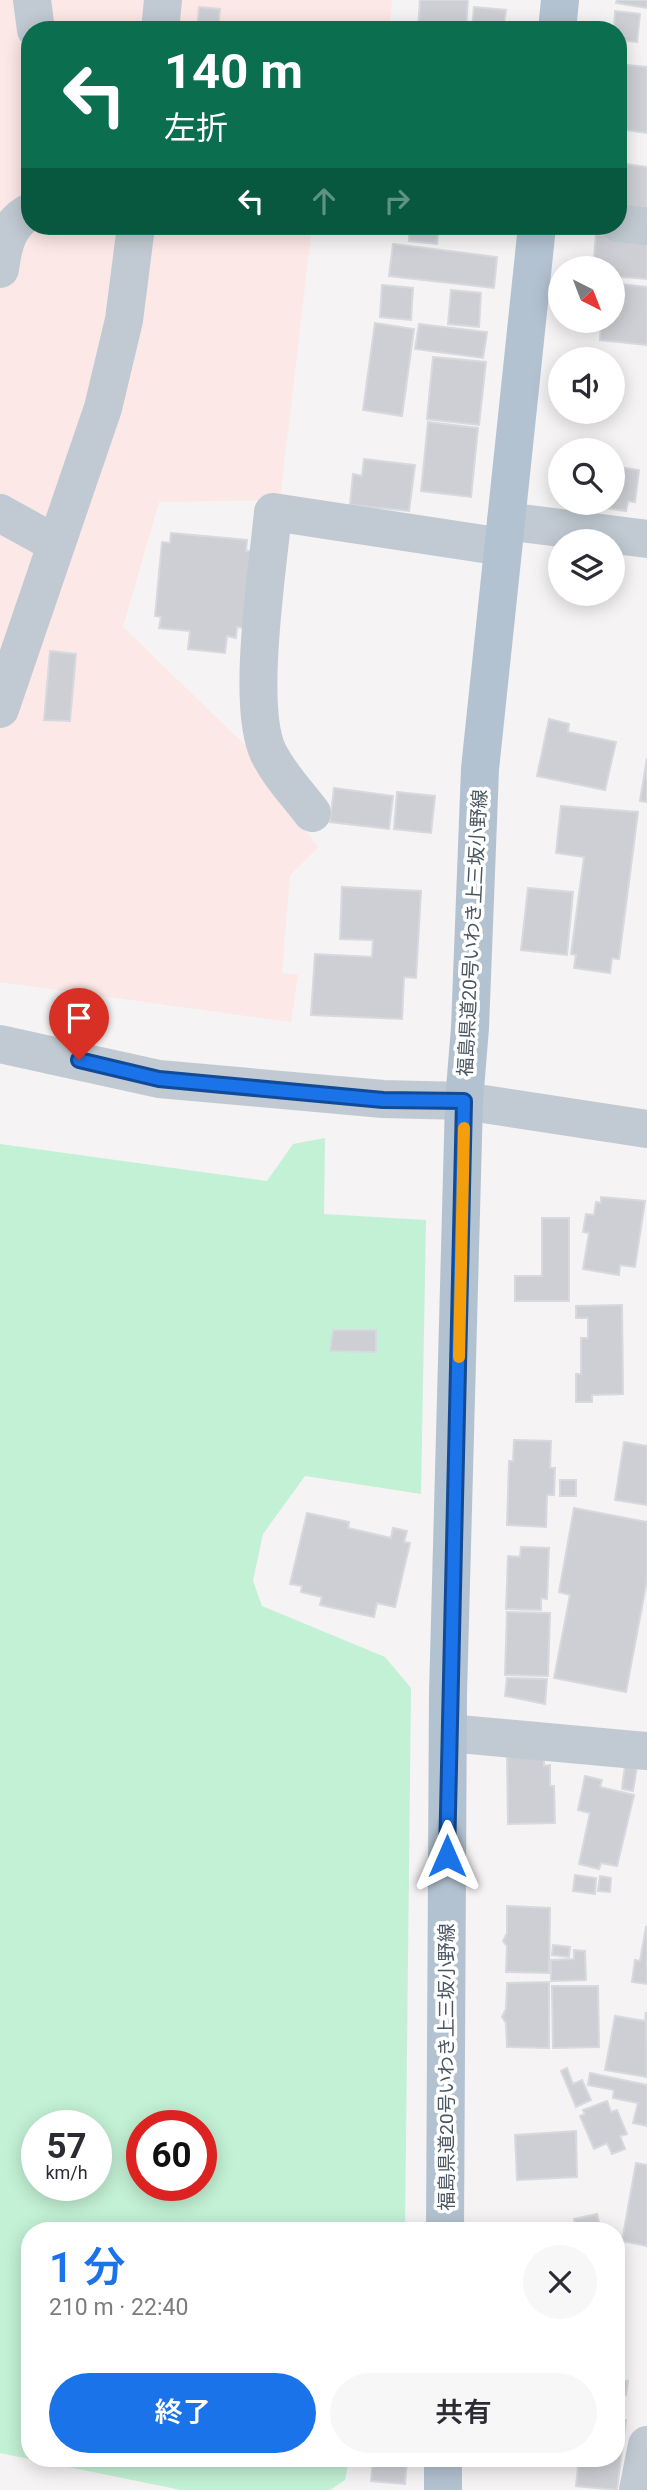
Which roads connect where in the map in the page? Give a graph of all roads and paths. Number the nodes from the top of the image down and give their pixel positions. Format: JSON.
{"nodes":[{"id":1,"x":32,"y":0,"type":"edge"},
{"id":2,"x":163,"y":0,"type":"edge"},
{"id":3,"x":560,"y":0,"type":"edge"},
{"id":4,"x":35,"y":21,"type":"edge"},
{"id":5,"x":161,"y":21,"type":"edge"},
{"id":6,"x":558,"y":21,"type":"edge"},
{"id":7,"x":21,"y":216,"type":"edge"},
{"id":8,"x":627,"y":224,"type":"edge"},
{"id":9,"x":647,"y":226,"type":"edge"},
{"id":10,"x":135,"y":235,"type":"edge"},
{"id":11,"x":536,"y":235,"type":"edge"},
{"id":12,"x":0,"y":269,"type":"edge"},
{"id":13,"x":0,"y":513,"type":"edge"},
{"id":14,"x":504,"y":534,"type":"junction"},
{"id":15,"x":647,"y":539,"type":"edge"},
{"id":16,"x":56,"y":544,"type":"junction"},
{"id":17,"x":0,"y":709,"type":"edge"},
{"id":18,"x":312,"y":813,"type":"dead end"},
{"id":19,"x":0,"y":1044,"type":"edge"},
{"id":20,"x":464,"y":1101,"type":"junction"},
{"id":21,"x":647,"y":1129,"type":"edge"},
{"id":22,"x":448,"y":1733,"type":"junction"},
{"id":23,"x":647,"y":1751,"type":"edge"},
{"id":24,"x":445,"y":2222,"type":"edge"},
{"id":25,"x":647,"y":2445,"type":"edge"},
{"id":26,"x":443,"y":2467,"type":"edge"},
{"id":27,"x":443,"y":2490,"type":"edge"},
{"id":28,"x":638,"y":2490,"type":"edge"}],
"edges":[{"from":1,"to":4,"type":"street"},
{"from":2,"to":5,"type":"street"},
{"from":3,"to":6,"type":"main road"},
{"from":7,"to":12,"type":"street"},
{"from":8,"to":9,"type":"street"},
{"from":10,"to":16,"type":"street"},
{"from":11,"to":14,"type":"main road","name":"福島県道20号いわき上三坂小野線"},
{"from":13,"to":16,"type":"street"},
{"from":14,"to":15,"type":"street"},
{"from":14,"to":18,"type":"street"},
{"from":14,"to":20,"type":"main road","name":"福島県道20号いわき上三坂小野線"},
{"from":16,"to":17,"type":"street"},
{"from":19,"to":20,"type":"street"},
{"from":20,"to":21,"type":"street"},
{"from":20,"to":22,"type":"main road","name":"福島県道20号いわき上三坂小野線"},
{"from":22,"to":23,"type":"street"},
{"from":22,"to":24,"type":"main road","name":"福島県道20号いわき上三坂小野線"},
{"from":25,"to":28,"type":"street"},
{"from":26,"to":27,"type":"main road"}]}
